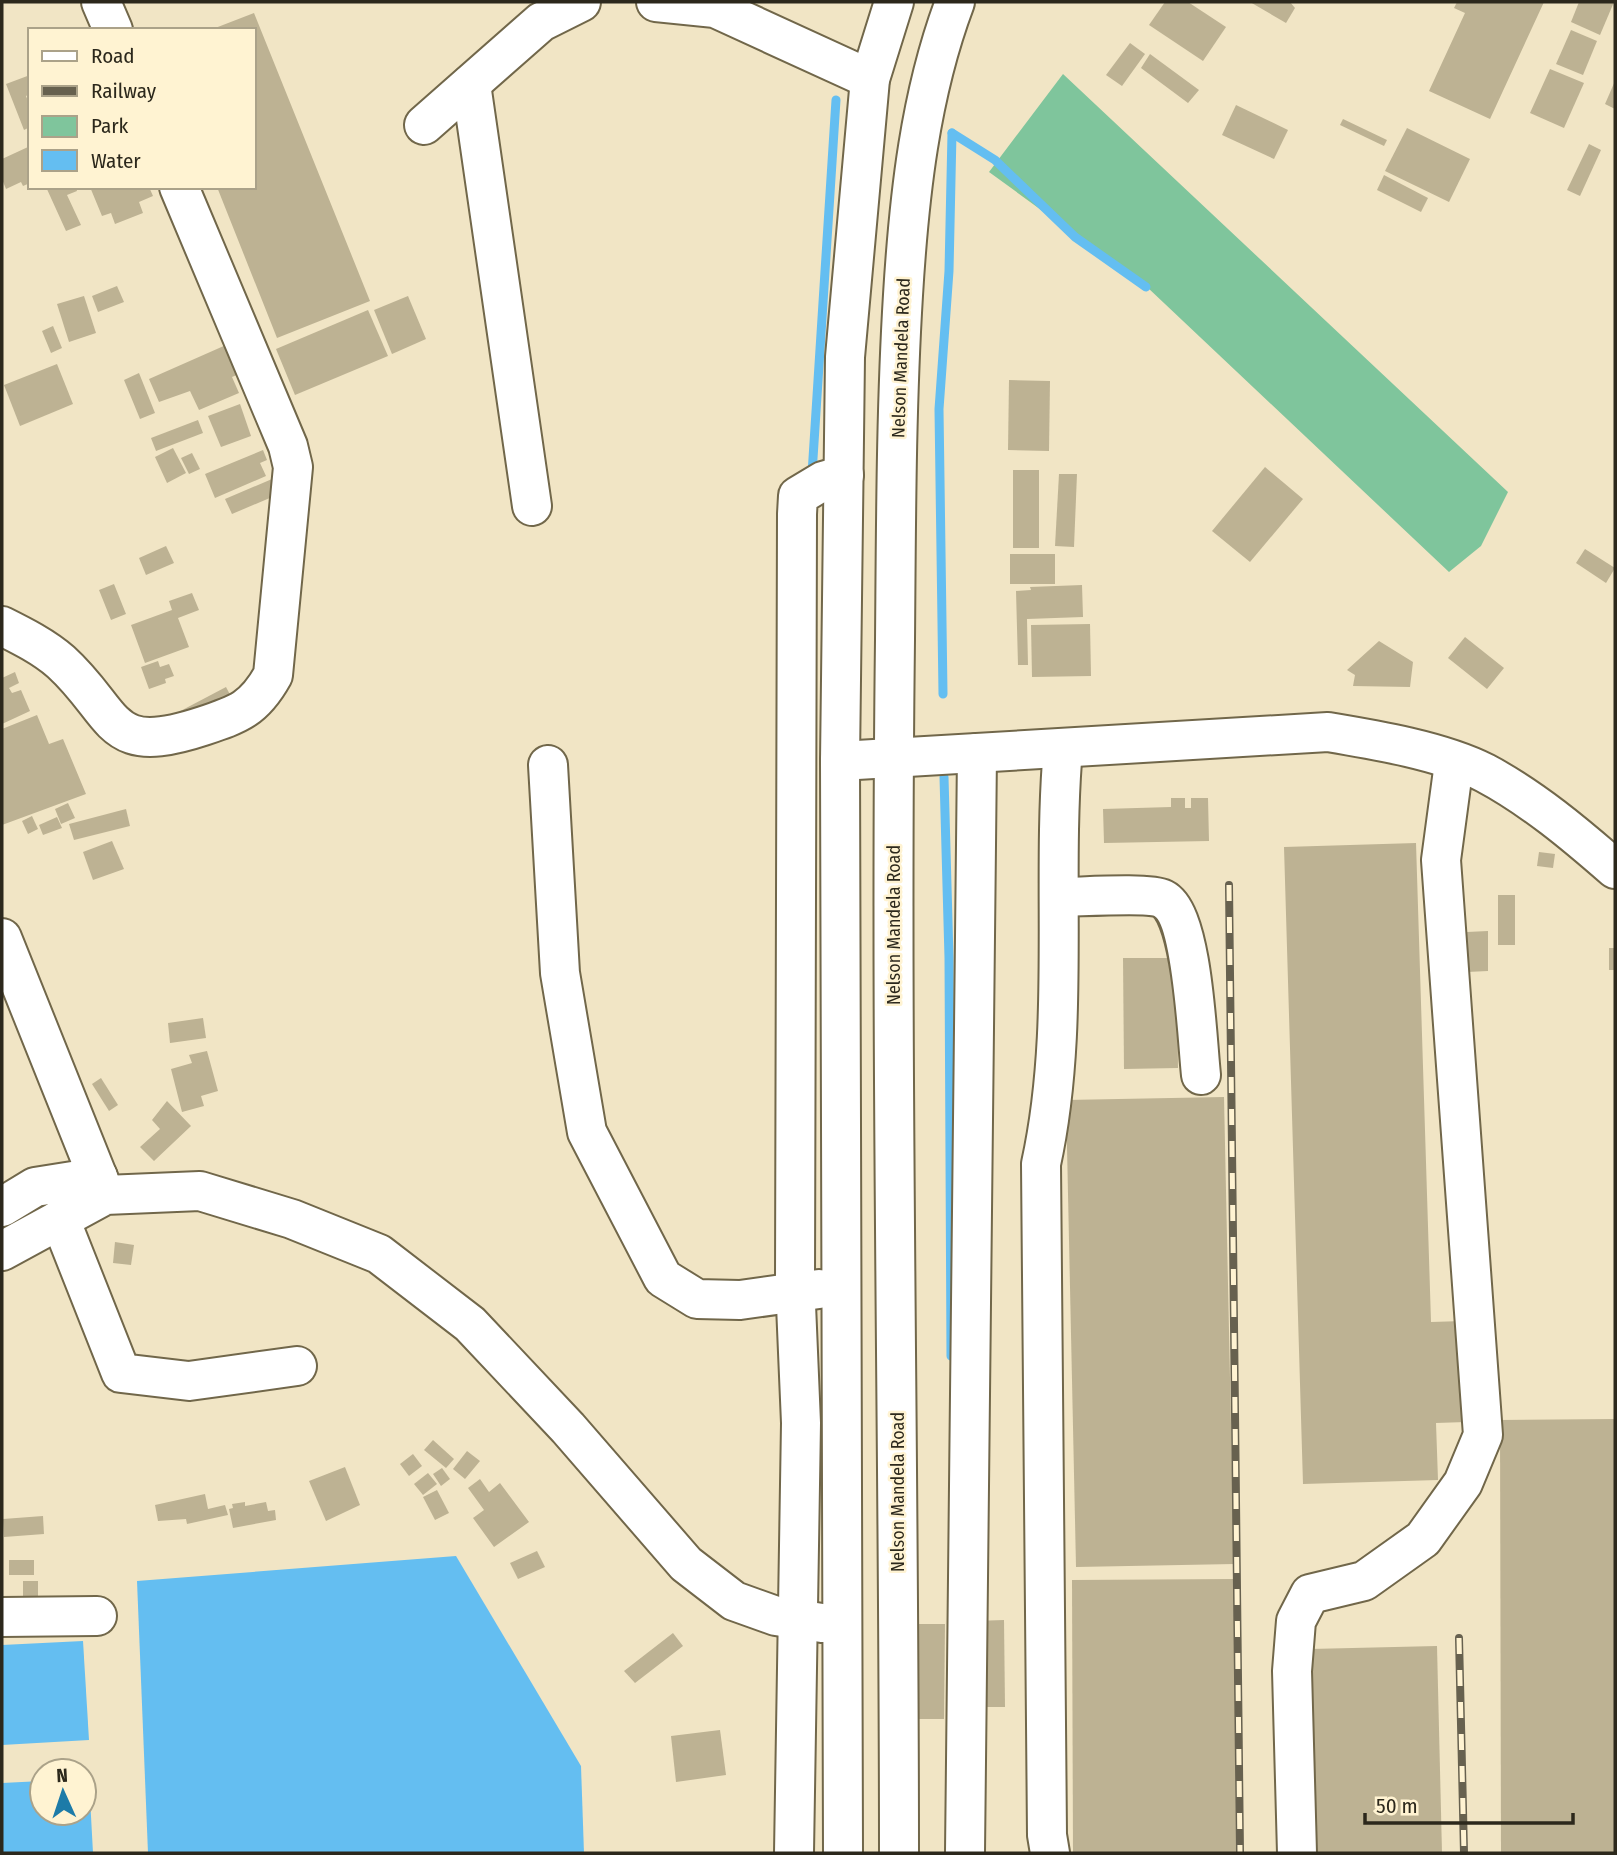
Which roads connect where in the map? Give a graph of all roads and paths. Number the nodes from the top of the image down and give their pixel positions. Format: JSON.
{"nodes":[{"id":1,"x":101,"y":2,"type":"edge"},
{"id":2,"x":582,"y":2,"type":"edge"},
{"id":3,"x":656,"y":2,"type":"edge"},
{"id":4,"x":894,"y":2,"type":"edge"},
{"id":5,"x":955,"y":2,"type":"edge"},
{"id":6,"x":112,"y":28,"type":"edge"},
{"id":7,"x":870,"y":79,"type":"junction"},
{"id":8,"x":471,"y":84,"type":"junction"},
{"id":9,"x":424,"y":125,"type":"dead end"},
{"id":10,"x":180,"y":189,"type":"edge"},
{"id":11,"x":844,"y":475,"type":"junction"},
{"id":12,"x":532,"y":506,"type":"dead end"},
{"id":13,"x":2,"y":626,"type":"edge"},
{"id":14,"x":1063,"y":748,"type":"junction"},
{"id":15,"x":977,"y":752,"type":"junction"},
{"id":16,"x":893,"y":758,"type":"junction"},
{"id":17,"x":840,"y":761,"type":"junction"},
{"id":18,"x":1454,"y":763,"type":"junction"},
{"id":19,"x":548,"y":765,"type":"dead end"},
{"id":20,"x":1615,"y":869,"type":"edge"},
{"id":21,"x":1060,"y":897,"type":"junction"},
{"id":22,"x":2,"y":938,"type":"edge"},
{"id":23,"x":11,"y":982,"type":"edge"},
{"id":24,"x":1201,"y":1074,"type":"dead end"},
{"id":25,"x":101,"y":1186,"type":"junction"},
{"id":26,"x":2,"y":1207,"type":"edge"},
{"id":27,"x":60,"y":1219,"type":"junction"},
{"id":28,"x":2,"y":1251,"type":"edge"},
{"id":29,"x":842,"y":1286,"type":"junction"},
{"id":30,"x":796,"y":1293,"type":"junction"},
{"id":31,"x":297,"y":1366,"type":"dead end"},
{"id":32,"x":97,"y":1616,"type":"dead end"},
{"id":33,"x":2,"y":1618,"type":"edge"},
{"id":34,"x":797,"y":1619,"type":"junction"},
{"id":35,"x":844,"y":1626,"type":"junction"},
{"id":36,"x":794,"y":1853,"type":"edge"},
{"id":37,"x":843,"y":1853,"type":"edge"},
{"id":38,"x":899,"y":1853,"type":"edge"},
{"id":39,"x":965,"y":1853,"type":"edge"},
{"id":40,"x":1050,"y":1853,"type":"edge"},
{"id":41,"x":1297,"y":1853,"type":"edge"}],
"edges":[{"from":1,"to":6,"type":"main road"},
{"from":2,"to":8,"type":"main road"},
{"from":3,"to":7,"type":"main road"},
{"from":4,"to":7,"type":"main road"},
{"from":5,"to":16,"type":"main road","name":"Nelson Mandela Road"},
{"from":7,"to":11,"type":"main road"},
{"from":8,"to":9,"type":"main road"},
{"from":8,"to":12,"type":"main road"},
{"from":10,"to":13,"type":"main road"},
{"from":11,"to":17,"type":"main road"},
{"from":11,"to":30,"type":"main road"},
{"from":14,"to":15,"type":"main road"},
{"from":14,"to":18,"type":"main road"},
{"from":14,"to":21,"type":"main road"},
{"from":15,"to":16,"type":"main road"},
{"from":15,"to":39,"type":"main road"},
{"from":16,"to":17,"type":"main road"},
{"from":16,"to":38,"type":"main road","name":"Nelson Mandela Road"},
{"from":17,"to":29,"type":"main road"},
{"from":18,"to":20,"type":"main road"},
{"from":18,"to":41,"type":"main road"},
{"from":19,"to":30,"type":"main road"},
{"from":21,"to":24,"type":"main road"},
{"from":21,"to":40,"type":"main road"},
{"from":22,"to":23,"type":"main road"},
{"from":23,"to":25,"type":"main road"},
{"from":25,"to":26,"type":"main road"},
{"from":25,"to":27,"type":"main road"},
{"from":25,"to":34,"type":"main road"},
{"from":27,"to":28,"type":"main road"},
{"from":27,"to":31,"type":"main road"},
{"from":29,"to":30,"type":"main road"},
{"from":29,"to":35,"type":"main road"},
{"from":30,"to":34,"type":"main road"},
{"from":32,"to":33,"type":"main road"},
{"from":34,"to":35,"type":"main road"},
{"from":34,"to":36,"type":"main road"},
{"from":35,"to":37,"type":"main road"}]}
